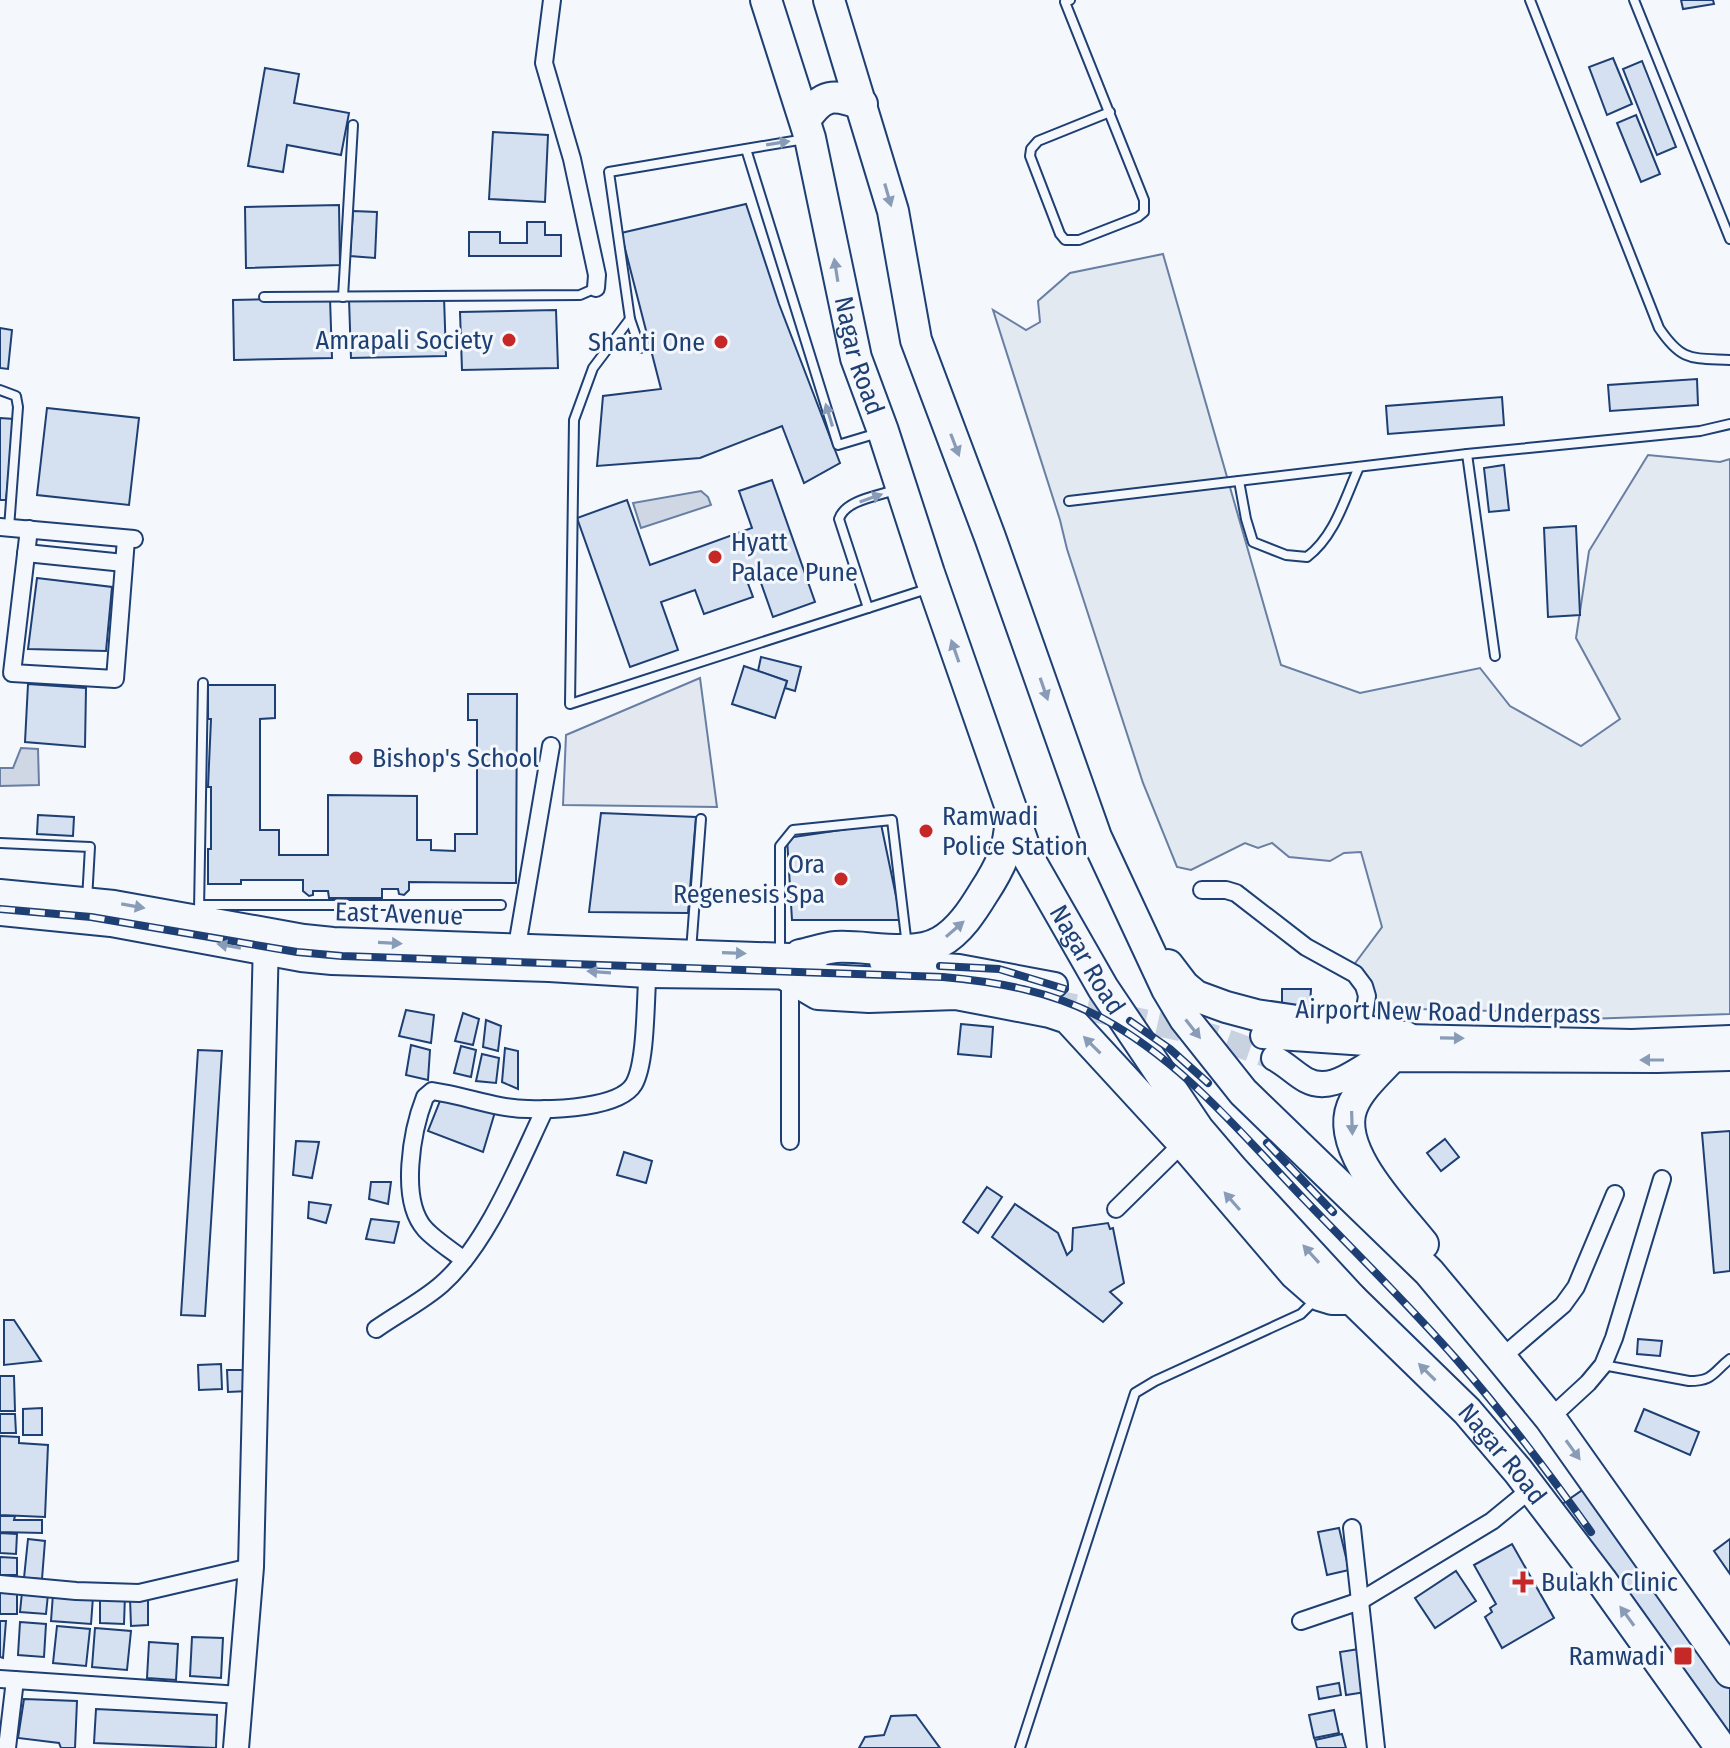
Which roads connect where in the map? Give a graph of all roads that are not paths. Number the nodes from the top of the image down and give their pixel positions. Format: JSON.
{"nodes":[{"id":1,"x":552,"y":0,"type":"edge"},
{"id":2,"x":766,"y":0,"type":"edge"},
{"id":3,"x":829,"y":0,"type":"edge"},
{"id":4,"x":1530,"y":0,"type":"edge"},
{"id":5,"x":1634,"y":0,"type":"edge"},
{"id":6,"x":1066,"y":1,"type":"edge"},
{"id":7,"x":848,"y":59,"type":"junction"},
{"id":8,"x":790,"y":75,"type":"junction"},
{"id":9,"x":862,"y":104,"type":"junction"},
{"id":10,"x":1110,"y":112,"type":"junction"},
{"id":11,"x":353,"y":125,"type":"dead end"},
{"id":12,"x":808,"y":129,"type":"junction"},
{"id":13,"x":746,"y":149,"type":"junction"},
{"id":14,"x":1730,"y":239,"type":"edge"},
{"id":15,"x":596,"y":288,"type":"joint"},
{"id":16,"x":264,"y":297,"type":"dead end"},
{"id":17,"x":343,"y":297,"type":"junction"},
{"id":18,"x":630,"y":319,"type":"junction"},
{"id":19,"x":640,"y":348,"type":"dead end"},
{"id":20,"x":1730,"y":360,"type":"edge"},
{"id":21,"x":0,"y":390,"type":"edge"},
{"id":22,"x":1730,"y":424,"type":"edge"},
{"id":23,"x":883,"y":431,"type":"junction"},
{"id":24,"x":1467,"y":454,"type":"junction"},
{"id":25,"x":1359,"y":467,"type":"junction"},
{"id":26,"x":1239,"y":481,"type":"junction"},
{"id":27,"x":901,"y":488,"type":"junction"},
{"id":28,"x":1069,"y":501,"type":"dead end"},
{"id":29,"x":4,"y":528,"type":"edge"},
{"id":30,"x":29,"y":529,"type":"junction"},
{"id":31,"x":26,"y":553,"type":"junction"},
{"id":32,"x":124,"y":563,"type":"junction"},
{"id":33,"x":934,"y":586,"type":"junction"},
{"id":34,"x":868,"y":608,"type":"junction"},
{"id":35,"x":1495,"y":656,"type":"dead end"},
{"id":36,"x":203,"y":683,"type":"dead end"},
{"id":37,"x":551,"y":746,"type":"dead end"},
{"id":38,"x":1010,"y":809,"type":"junction"},
{"id":39,"x":701,"y":819,"type":"dead end"},
{"id":40,"x":0,"y":843,"type":"edge"},
{"id":41,"x":1202,"y":890,"type":"dead end"},
{"id":42,"x":0,"y":892,"type":"edge"},
{"id":43,"x":87,"y":900,"type":"junction"},
{"id":44,"x":267,"y":905,"type":"junction"},
{"id":45,"x":501,"y":905,"type":"dead end"},
{"id":46,"x":199,"y":912,"type":"junction"},
{"id":47,"x":0,"y":913,"type":"edge"},
{"id":48,"x":1138,"y":926,"type":"junction"},
{"id":49,"x":266,"y":942,"type":"junction"},
{"id":50,"x":517,"y":946,"type":"junction"},
{"id":51,"x":908,"y":949,"type":"junction"},
{"id":52,"x":649,"y":950,"type":"junction"},
{"id":53,"x":691,"y":951,"type":"junction"},
{"id":54,"x":790,"y":961,"type":"junction"},
{"id":55,"x":647,"y":975,"type":"junction"},
{"id":56,"x":1054,"y":993,"type":"tunnel mouth"},
{"id":57,"x":1362,"y":1029,"type":"junction"},
{"id":58,"x":1730,"y":1038,"type":"edge"},
{"id":59,"x":1398,"y":1048,"type":"junction"},
{"id":60,"x":1730,"y":1058,"type":"edge"},
{"id":61,"x":545,"y":1109,"type":"junction"},
{"id":62,"x":1190,"y":1136,"type":"junction"},
{"id":63,"x":790,"y":1141,"type":"dead end"},
{"id":64,"x":1662,"y":1179,"type":"dead end"},
{"id":65,"x":1615,"y":1194,"type":"dead end"},
{"id":66,"x":1116,"y":1209,"type":"dead end"},
{"id":67,"x":464,"y":1260,"type":"junction"},
{"id":68,"x":1441,"y":1287,"type":"junction"},
{"id":69,"x":1319,"y":1295,"type":"junction"},
{"id":70,"x":1352,"y":1299,"type":"junction"},
{"id":71,"x":376,"y":1329,"type":"dead end"},
{"id":72,"x":1501,"y":1358,"type":"junction"},
{"id":73,"x":1730,"y":1359,"type":"edge"},
{"id":74,"x":1603,"y":1365,"type":"junction"},
{"id":75,"x":1550,"y":1418,"type":"junction"},
{"id":76,"x":1531,"y":1489,"type":"junction"},
{"id":77,"x":1352,"y":1528,"type":"dead end"},
{"id":78,"x":251,"y":1567,"type":"junction"},
{"id":79,"x":0,"y":1584,"type":"edge"},
{"id":80,"x":1360,"y":1601,"type":"junction"},
{"id":81,"x":1301,"y":1621,"type":"dead end"},
{"id":82,"x":1730,"y":1672,"type":"edge"},
{"id":83,"x":8,"y":1679,"type":"edge"},
{"id":84,"x":240,"y":1695,"type":"junction"},
{"id":85,"x":7,"y":1748,"type":"edge"},
{"id":86,"x":236,"y":1748,"type":"edge"},
{"id":87,"x":1020,"y":1748,"type":"edge"},
{"id":88,"x":1376,"y":1748,"type":"edge"},
{"id":89,"x":1721,"y":1748,"type":"edge"}],
"edges":[{"from":1,"to":15,"type":"street"},
{"from":2,"to":8,"type":"highway","name":"Nagar Road"},
{"from":3,"to":7,"type":"highway","name":"Nagar Road"},
{"from":4,"to":20,"type":"lane"},
{"from":5,"to":14,"type":"lane"},
{"from":6,"to":10,"type":"lane"},
{"from":7,"to":8,"type":"highway"},
{"from":7,"to":9,"type":"highway","name":"Nagar Road"},
{"from":8,"to":12,"type":"highway","name":"Nagar Road"},
{"from":9,"to":12,"type":"highway"},
{"from":9,"to":48,"type":"highway","name":"Nagar Road","one_way":true},
{"from":10,"to":10,"type":"lane"},
{"from":11,"to":17,"type":"lane"},
{"from":13,"to":12,"type":"lane","one_way":true},
{"from":23,"to":12,"type":"highway","name":"Nagar Road","one_way":true},
{"from":13,"to":18,"type":"lane"},
{"from":23,"to":13,"type":"lane","one_way":true},
{"from":15,"to":17,"type":"lane"},
{"from":16,"to":17,"type":"lane"},
{"from":18,"to":19,"type":"lane"},
{"from":18,"to":34,"type":"lane"},
{"from":21,"to":29,"type":"lane"},
{"from":22,"to":24,"type":"lane"},
{"from":23,"to":27,"type":"highway","name":"Nagar Road"},
{"from":24,"to":25,"type":"lane"},
{"from":24,"to":35,"type":"lane"},
{"from":25,"to":26,"type":"lane"},
{"from":25,"to":26,"type":"lane"},
{"from":26,"to":28,"type":"lane"},
{"from":27,"to":33,"type":"highway","name":"Nagar Road"},
{"from":34,"to":27,"type":"lane","one_way":true},
{"from":29,"to":30,"type":"street"},
{"from":30,"to":31,"type":"street"},
{"from":30,"to":32,"type":"street"},
{"from":31,"to":32,"type":"street"},
{"from":31,"to":32,"type":"street"},
{"from":33,"to":34,"type":"lane"},
{"from":38,"to":33,"type":"highway","name":"Nagar Road","one_way":true},
{"from":36,"to":46,"type":"lane"},
{"from":37,"to":50,"type":"street"},
{"from":51,"to":38,"type":"highway","one_way":true},
{"from":38,"to":62,"type":"highway","name":"Nagar Road"},
{"from":39,"to":53,"type":"lane"},
{"from":40,"to":43,"type":"lane"},
{"from":41,"to":57,"type":"street"},
{"from":42,"to":43,"type":"main road","name":"East Avenue"},
{"from":43,"to":46,"type":"main road","name":"East Avenue","one_way":true},
{"from":44,"to":45,"type":"lane"},
{"from":44,"to":46,"type":"lane"},
{"from":44,"to":49,"type":"lane"},
{"from":46,"to":49,"type":"main road","name":"East Avenue"},
{"from":49,"to":47,"type":"main road","name":"East Avenue","one_way":true},
{"from":48,"to":57,"type":"highway"},
{"from":48,"to":68,"type":"highway","name":"Nagar Road","one_way":true},
{"from":49,"to":50,"type":"main road","name":"East Avenue","one_way":true},
{"from":55,"to":49,"type":"main road","name":"East Avenue","one_way":true},
{"from":49,"to":78,"type":"main road"},
{"from":50,"to":52,"type":"main road","name":"East Avenue"},
{"from":51,"to":54,"type":"highway"},
{"from":51,"to":54,"type":"lane"},
{"from":52,"to":53,"type":"main road","name":"East Avenue"},
{"from":52,"to":55,"type":"street"},
{"from":53,"to":54,"type":"main road","name":"East Avenue","one_way":true},
{"from":54,"to":55,"type":"main road","name":"East Avenue"},
{"from":54,"to":56,"type":"main road"},
{"from":62,"to":54,"type":"highway","one_way":true},
{"from":54,"to":63,"type":"street"},
{"from":55,"to":61,"type":"street"},
{"from":57,"to":59,"type":"highway"},
{"from":59,"to":58,"type":"main road","name":"Airport New Road Underpass","one_way":true},
{"from":59,"to":59,"type":"main road","name":"Airport New Road Underpass"},
{"from":60,"to":59,"type":"main road","one_way":true},
{"from":59,"to":68,"type":"highway","one_way":true},
{"from":61,"to":67,"type":"street"},
{"from":61,"to":67,"type":"street"},
{"from":62,"to":66,"type":"street"},
{"from":69,"to":62,"type":"highway","one_way":true},
{"from":70,"to":62,"type":"highway","name":"Nagar Road","one_way":true},
{"from":64,"to":74,"type":"street"},
{"from":65,"to":72,"type":"street"},
{"from":67,"to":71,"type":"street"},
{"from":68,"to":72,"type":"highway","name":"Nagar Road"},
{"from":69,"to":70,"type":"highway"},
{"from":69,"to":87,"type":"lane"},
{"from":76,"to":70,"type":"highway","name":"Nagar Road","one_way":true},
{"from":72,"to":75,"type":"highway","name":"Nagar Road"},
{"from":73,"to":74,"type":"lane"},
{"from":74,"to":75,"type":"street"},
{"from":75,"to":82,"type":"highway","name":"Nagar Road","one_way":true},
{"from":76,"to":80,"type":"street"},
{"from":89,"to":76,"type":"highway","name":"Nagar Road","one_way":true},
{"from":77,"to":80,"type":"street"},
{"from":78,"to":79,"type":"street"},
{"from":78,"to":84,"type":"main road"},
{"from":80,"to":81,"type":"street"},
{"from":80,"to":88,"type":"street"},
{"from":83,"to":84,"type":"street"},
{"from":83,"to":85,"type":"street"},
{"from":84,"to":86,"type":"main road"}]}
